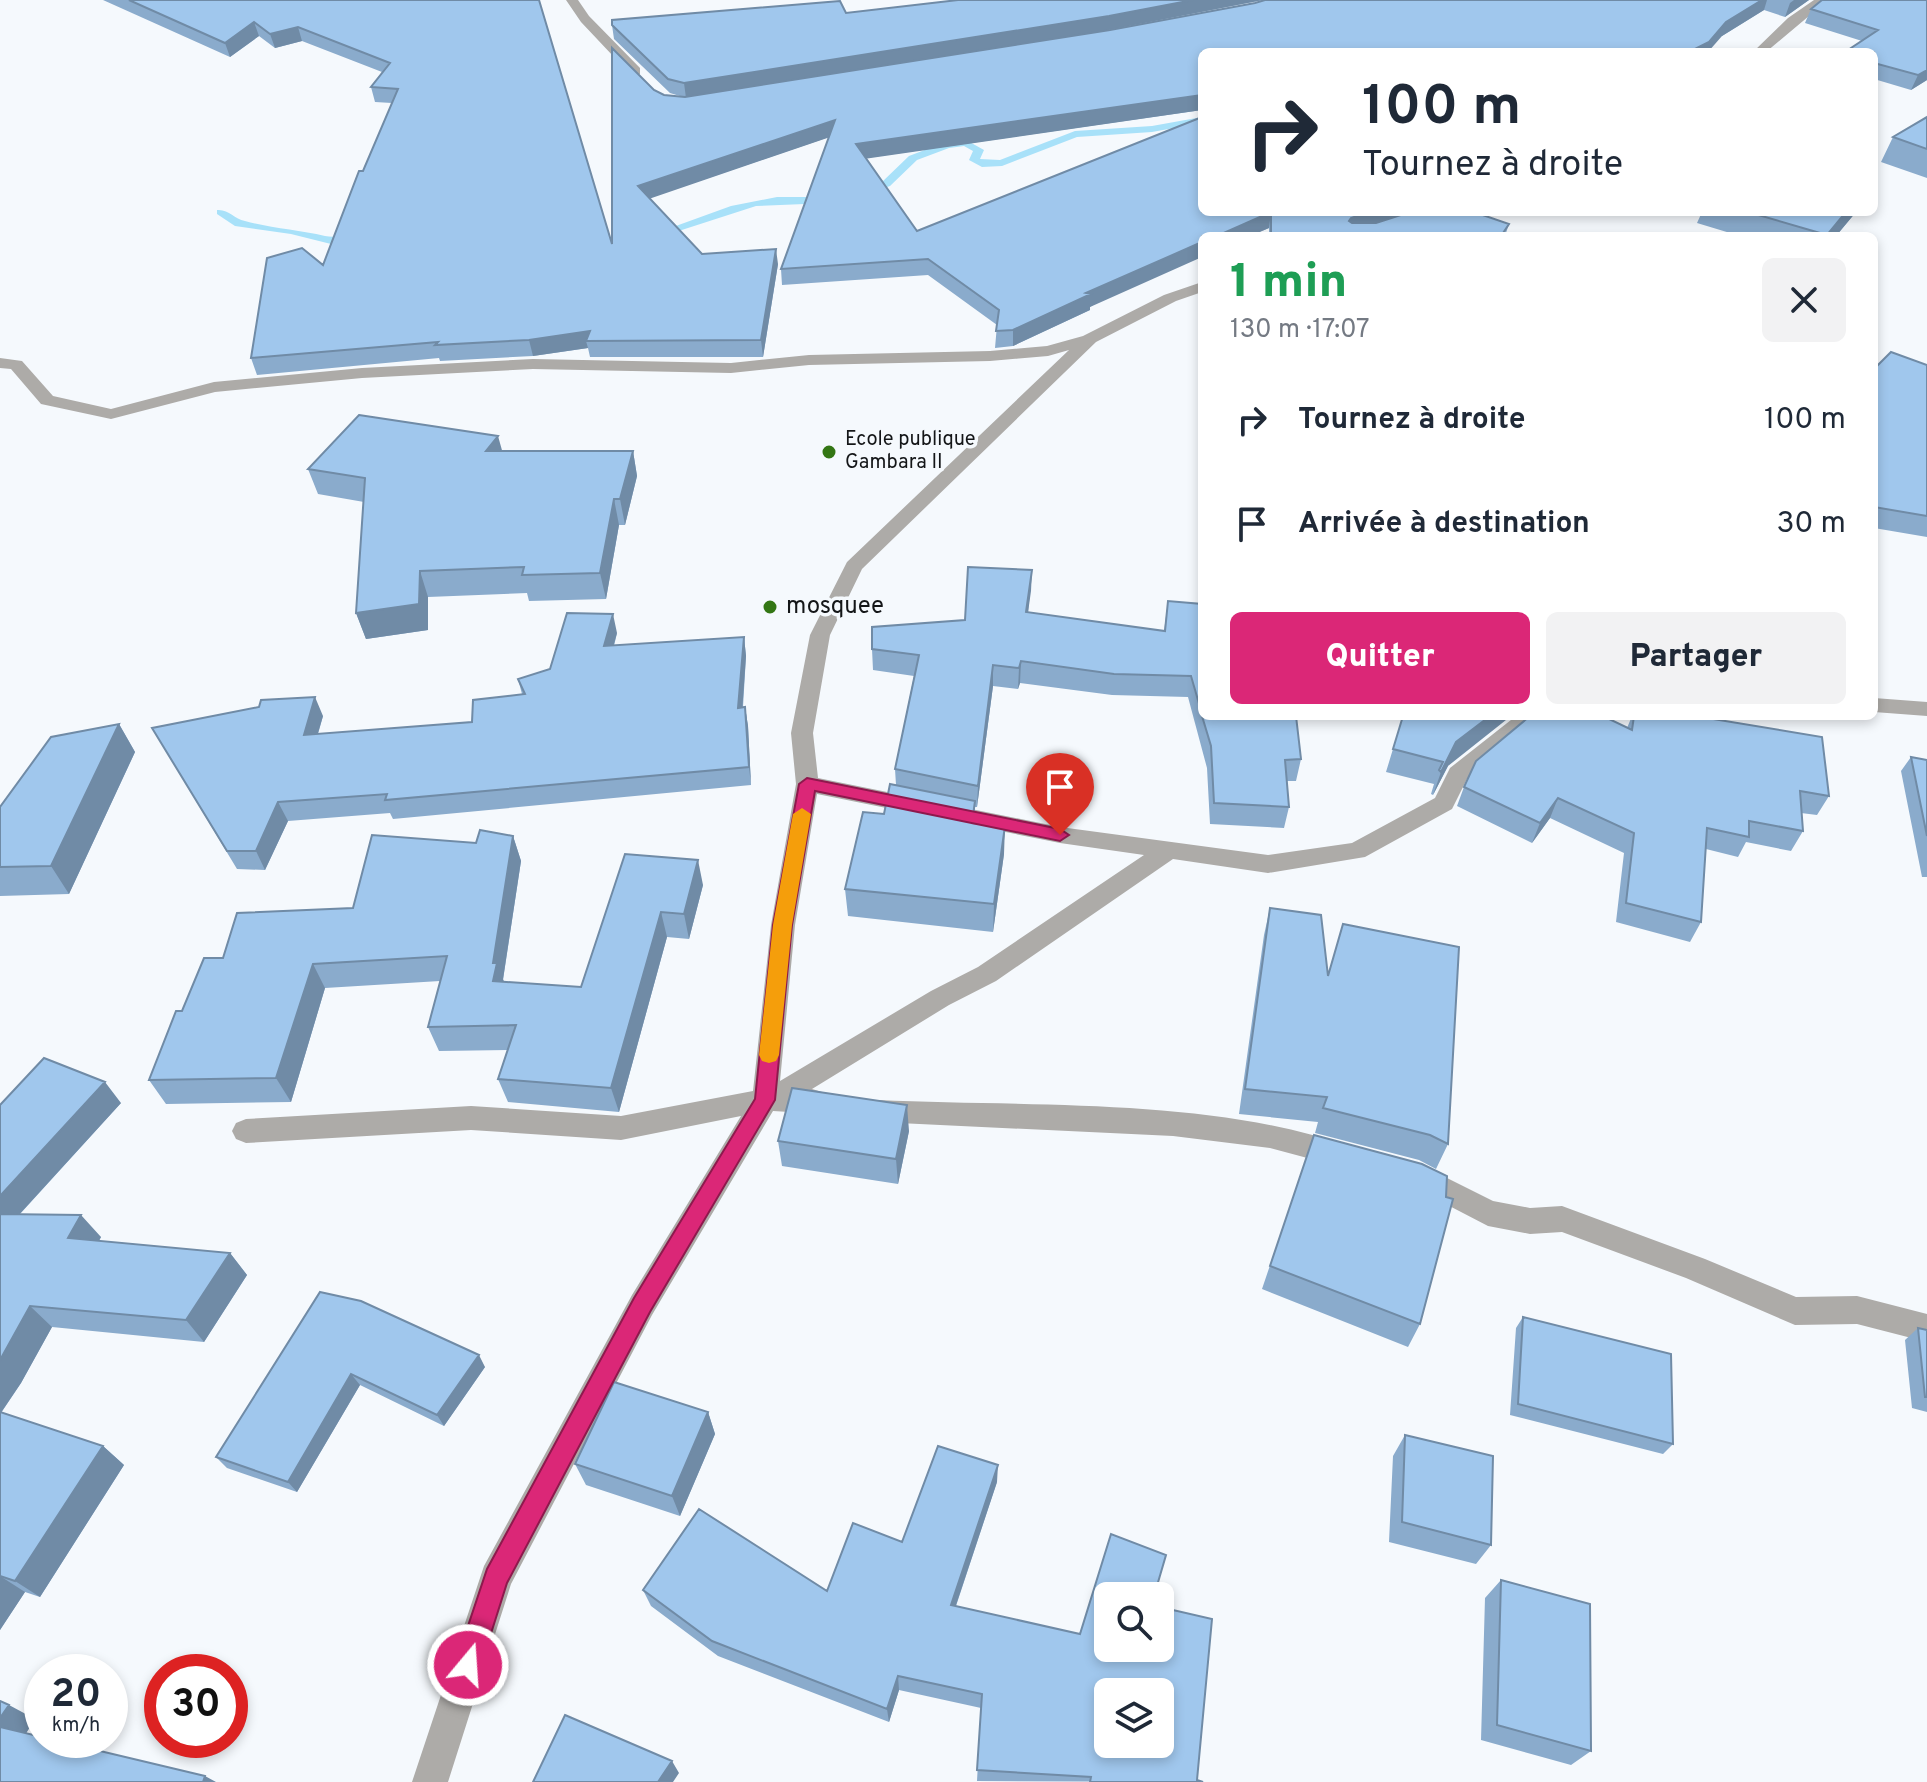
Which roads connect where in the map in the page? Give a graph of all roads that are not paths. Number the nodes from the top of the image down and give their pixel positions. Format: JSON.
{"nodes":[{"id":1,"x":572,"y":0,"type":"edge"},
{"id":2,"x":1822,"y":0,"type":"edge"},
{"id":3,"x":1763,"y":48,"type":"edge"},
{"id":4,"x":641,"y":77,"type":"edge"},
{"id":5,"x":1198,"y":288,"type":"edge"},
{"id":6,"x":1090,"y":339,"type":"junction"},
{"id":7,"x":0,"y":363,"type":"edge"},
{"id":8,"x":1878,"y":705,"type":"edge"},
{"id":9,"x":1927,"y":709,"type":"edge"},
{"id":10,"x":1525,"y":720,"type":"edge"},
{"id":11,"x":807,"y":784,"type":"junction"},
{"id":12,"x":1171,"y":849,"type":"junction"},
{"id":13,"x":765,"y":1100,"type":"junction"},
{"id":14,"x":246,"y":1131,"type":"dead end"},
{"id":15,"x":1363,"y":1161,"type":"edge"},
{"id":16,"x":1390,"y":1168,"type":"edge"},
{"id":17,"x":1927,"y":1328,"type":"edge"},
{"id":18,"x":430,"y":1782,"type":"edge"}],
"edges":[{"from":1,"to":4,"type":"street"},
{"from":2,"to":3,"type":"street"},
{"from":5,"to":6,"type":"street"},
{"from":6,"to":7,"type":"street"},
{"from":6,"to":11,"type":"street"},
{"from":8,"to":9,"type":"street"},
{"from":10,"to":12,"type":"street"},
{"from":11,"to":12,"type":"street"},
{"from":11,"to":13,"type":"street"},
{"from":12,"to":13,"type":"street"},
{"from":13,"to":14,"type":"street"},
{"from":13,"to":15,"type":"street"},
{"from":13,"to":18,"type":"street"},
{"from":16,"to":17,"type":"street"}]}
